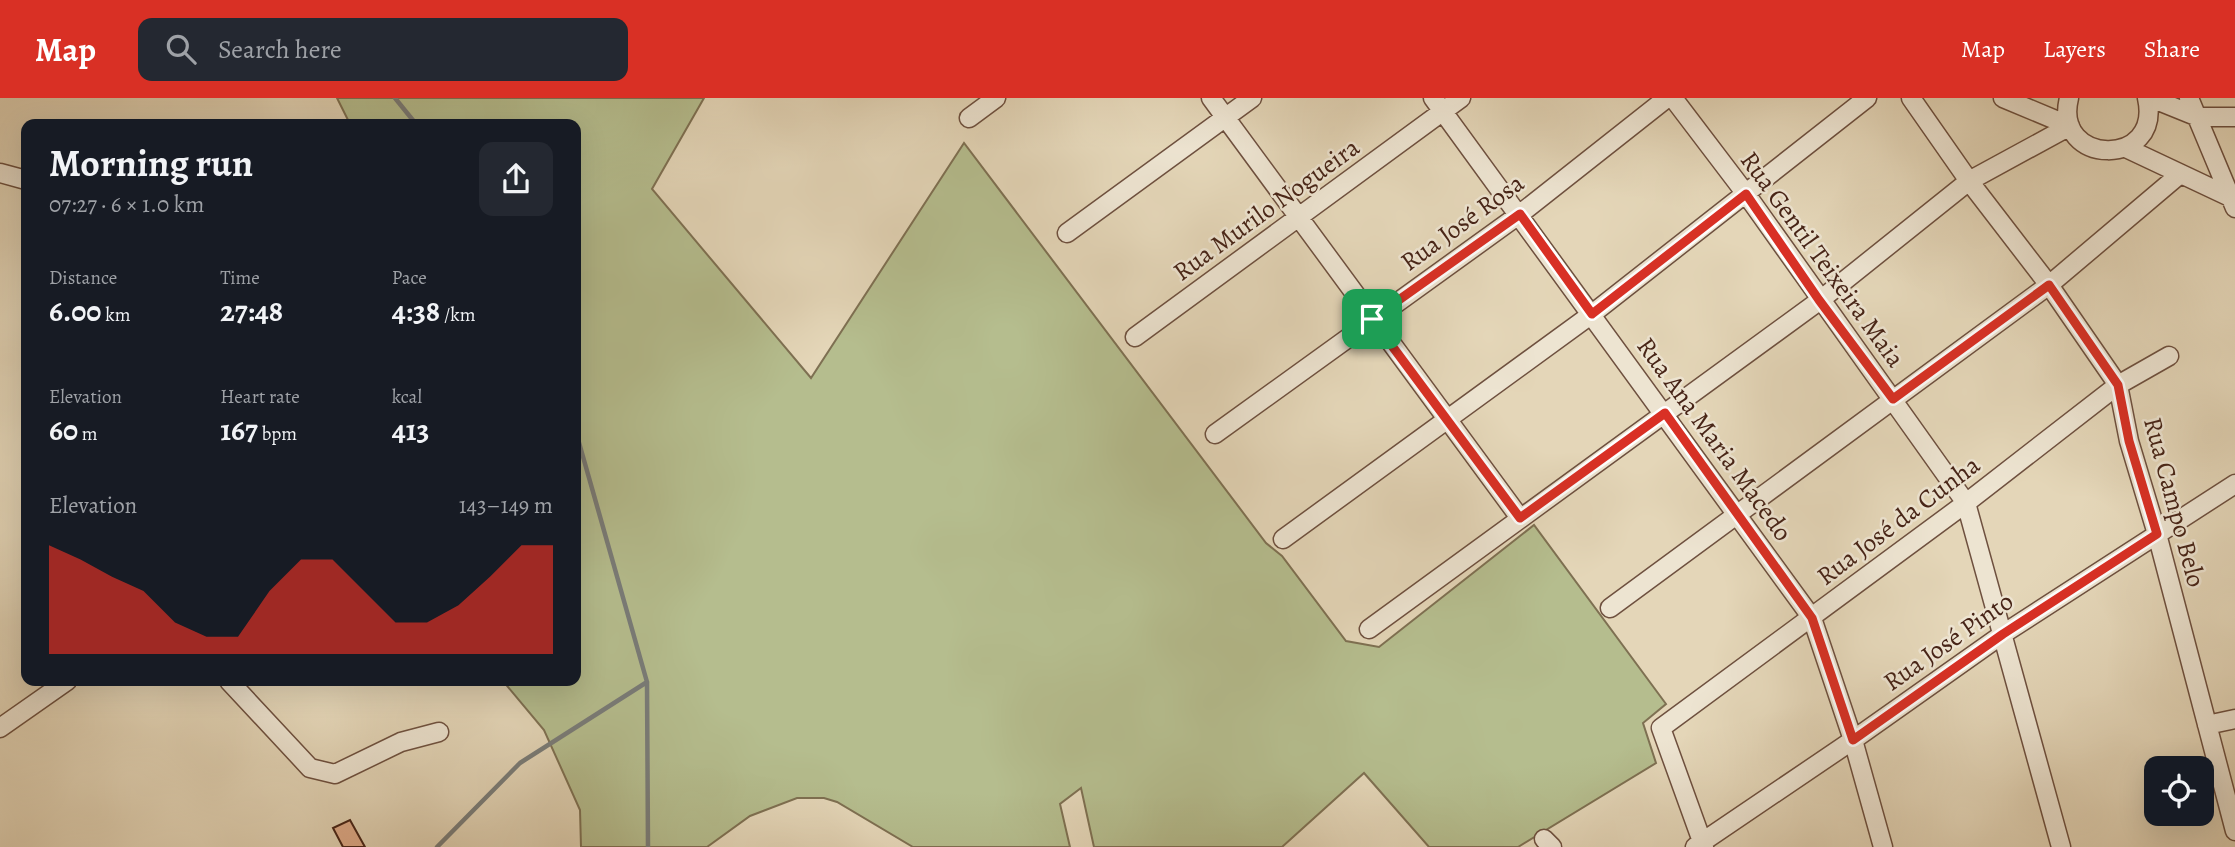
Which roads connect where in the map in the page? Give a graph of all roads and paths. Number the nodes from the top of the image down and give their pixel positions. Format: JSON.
{"nodes":[{"id":1,"x":996,"y":98,"type":"edge"},
{"id":2,"x":1210,"y":98,"type":"edge"},
{"id":3,"x":1252,"y":98,"type":"edge"},
{"id":4,"x":1461,"y":98,"type":"edge"},
{"id":5,"x":1667,"y":98,"type":"edge"},
{"id":6,"x":1673,"y":98,"type":"edge"},
{"id":7,"x":1867,"y":98,"type":"edge"},
{"id":8,"x":1911,"y":98,"type":"edge"},
{"id":9,"x":2003,"y":98,"type":"edge"},
{"id":10,"x":2069,"y":98,"type":"edge"},
{"id":11,"x":2149,"y":98,"type":"edge"},
{"id":12,"x":2189,"y":98,"type":"edge"},
{"id":13,"x":1438,"y":105,"type":"edge"},
{"id":14,"x":1225,"y":117,"type":"junction"},
{"id":15,"x":2198,"y":117,"type":"junction"},
{"id":16,"x":2235,"y":117,"type":"edge"},
{"id":17,"x":969,"y":118,"type":"dead end"},
{"id":18,"x":2070,"y":126,"type":"junction"},
{"id":19,"x":2126,"y":148,"type":"junction"},
{"id":20,"x":0,"y":173,"type":"edge"},
{"id":21,"x":2179,"y":175,"type":"junction"},
{"id":22,"x":21,"y":179,"type":"edge"},
{"id":23,"x":1969,"y":181,"type":"junction"},
{"id":24,"x":1746,"y":194,"type":"junction"},
{"id":25,"x":2232,"y":202,"type":"edge"},
{"id":26,"x":1520,"y":214,"type":"junction"},
{"id":27,"x":1299,"y":217,"type":"junction"},
{"id":28,"x":1067,"y":233,"type":"dead end"},
{"id":29,"x":2049,"y":285,"type":"junction"},
{"id":30,"x":1819,"y":300,"type":"junction"},
{"id":31,"x":1592,"y":314,"type":"junction"},
{"id":32,"x":1372,"y":319,"type":"junction"},
{"id":33,"x":1135,"y":337,"type":"dead end"},
{"id":34,"x":2169,"y":356,"type":"dead end"},
{"id":35,"x":2118,"y":385,"type":"junction"},
{"id":36,"x":1893,"y":399,"type":"junction"},
{"id":37,"x":1665,"y":413,"type":"junction"},
{"id":38,"x":1448,"y":419,"type":"junction"},
{"id":39,"x":1215,"y":434,"type":"dead end"},
{"id":40,"x":2235,"y":484,"type":"edge"},
{"id":41,"x":1966,"y":503,"type":"junction"},
{"id":42,"x":1738,"y":514,"type":"junction"},
{"id":43,"x":1520,"y":518,"type":"junction"},
{"id":44,"x":2157,"y":534,"type":"junction"},
{"id":45,"x":1283,"y":539,"type":"dead end"},
{"id":46,"x":1610,"y":608,"type":"dead end"},
{"id":47,"x":1812,"y":618,"type":"junction"},
{"id":48,"x":1369,"y":629,"type":"dead end"},
{"id":49,"x":2003,"y":634,"type":"junction"},
{"id":50,"x":60,"y":686,"type":"edge"},
{"id":51,"x":234,"y":686,"type":"edge"},
{"id":52,"x":2235,"y":719,"type":"edge"},
{"id":53,"x":2207,"y":725,"type":"junction"},
{"id":54,"x":0,"y":728,"type":"edge"},
{"id":55,"x":439,"y":732,"type":"dead end"},
{"id":56,"x":1853,"y":740,"type":"junction"},
{"id":57,"x":2234,"y":824,"type":"edge"},
{"id":58,"x":1700,"y":845,"type":"edge"},
{"id":59,"x":1883,"y":847,"type":"edge"},
{"id":60,"x":2062,"y":847,"type":"edge"}],
"edges":[{"from":1,"to":17,"type":"street"},
{"from":2,"to":14,"type":"street"},
{"from":3,"to":14,"type":"street"},
{"from":4,"to":13,"type":"street","name":"Rua Murilo Nogueira"},
{"from":5,"to":26,"type":"street","name":"Rua José Rosa"},
{"from":6,"to":24,"type":"street","name":"Rua Gentil Teixeira Maia"},
{"from":7,"to":24,"type":"street"},
{"from":8,"to":23,"type":"street","name":"Rua Campo Belo"},
{"from":9,"to":18,"type":"street"},
{"from":10,"to":18,"type":"street"},
{"from":11,"to":15,"type":"street"},
{"from":11,"to":19,"type":"street"},
{"from":12,"to":15,"type":"street"},
{"from":13,"to":26,"type":"street","name":"Rua Ana Maria Macedo"},
{"from":13,"to":27,"type":"street","name":"Rua Murilo Nogueira"},
{"from":14,"to":27,"type":"street"},
{"from":14,"to":28,"type":"street"},
{"from":15,"to":16,"type":"street"},
{"from":15,"to":25,"type":"street"},
{"from":18,"to":19,"type":"street"},
{"from":18,"to":23,"type":"street"},
{"from":19,"to":21,"type":"street"},
{"from":20,"to":22,"type":"street"},
{"from":21,"to":25,"type":"street"},
{"from":21,"to":29,"type":"street"},
{"from":23,"to":29,"type":"street","name":"Rua Campo Belo"},
{"from":23,"to":30,"type":"street"},
{"from":24,"to":30,"type":"street","name":"Rua Gentil Teixeira Maia"},
{"from":24,"to":31,"type":"street"},
{"from":26,"to":31,"type":"street","name":"Rua Ana Maria Macedo"},
{"from":26,"to":32,"type":"street","name":"Rua José Rosa"},
{"from":27,"to":32,"type":"street"},
{"from":27,"to":33,"type":"street","name":"Rua Murilo Nogueira"},
{"from":29,"to":35,"type":"street","name":"Rua Campo Belo"},
{"from":29,"to":36,"type":"street"},
{"from":30,"to":36,"type":"street","name":"Rua Gentil Teixeira Maia"},
{"from":30,"to":37,"type":"street"},
{"from":31,"to":37,"type":"street","name":"Rua Ana Maria Macedo"},
{"from":31,"to":38,"type":"street"},
{"from":32,"to":38,"type":"street"},
{"from":32,"to":39,"type":"street","name":"Rua José Rosa"},
{"from":34,"to":35,"type":"street","name":"Rua José da Cunha"},
{"from":35,"to":41,"type":"street","name":"Rua José da Cunha"},
{"from":35,"to":44,"type":"street","name":"Rua Campo Belo"},
{"from":36,"to":41,"type":"street","name":"Rua Gentil Teixeira Maia"},
{"from":36,"to":42,"type":"street"},
{"from":37,"to":42,"type":"street","name":"Rua Ana Maria Macedo"},
{"from":37,"to":43,"type":"street"},
{"from":38,"to":43,"type":"street"},
{"from":38,"to":45,"type":"street"},
{"from":40,"to":44,"type":"street","name":"Rua José Pinto"},
{"from":41,"to":47,"type":"street","name":"Rua José da Cunha"},
{"from":41,"to":49,"type":"street","name":"Rua Gentil Teixeira Maia"},
{"from":42,"to":46,"type":"street"},
{"from":42,"to":47,"type":"street","name":"Rua Ana Maria Macedo"},
{"from":43,"to":48,"type":"street"},
{"from":44,"to":49,"type":"street","name":"Rua José Pinto"},
{"from":44,"to":53,"type":"street","name":"Rua Campo Belo"},
{"from":47,"to":56,"type":"street","name":"Rua Ana Maria Macedo"},
{"from":47,"to":58,"type":"street","name":"Rua José da Cunha"},
{"from":49,"to":56,"type":"street","name":"Rua José Pinto"},
{"from":49,"to":60,"type":"street","name":"Rua Gentil Teixeira Maia"},
{"from":50,"to":54,"type":"street"},
{"from":51,"to":55,"type":"street"},
{"from":52,"to":53,"type":"street"},
{"from":53,"to":57,"type":"street","name":"Rua Campo Belo"},
{"from":56,"to":58,"type":"street","name":"Rua José Pinto"},
{"from":56,"to":59,"type":"street","name":"Rua Ana Maria Macedo"}]}
